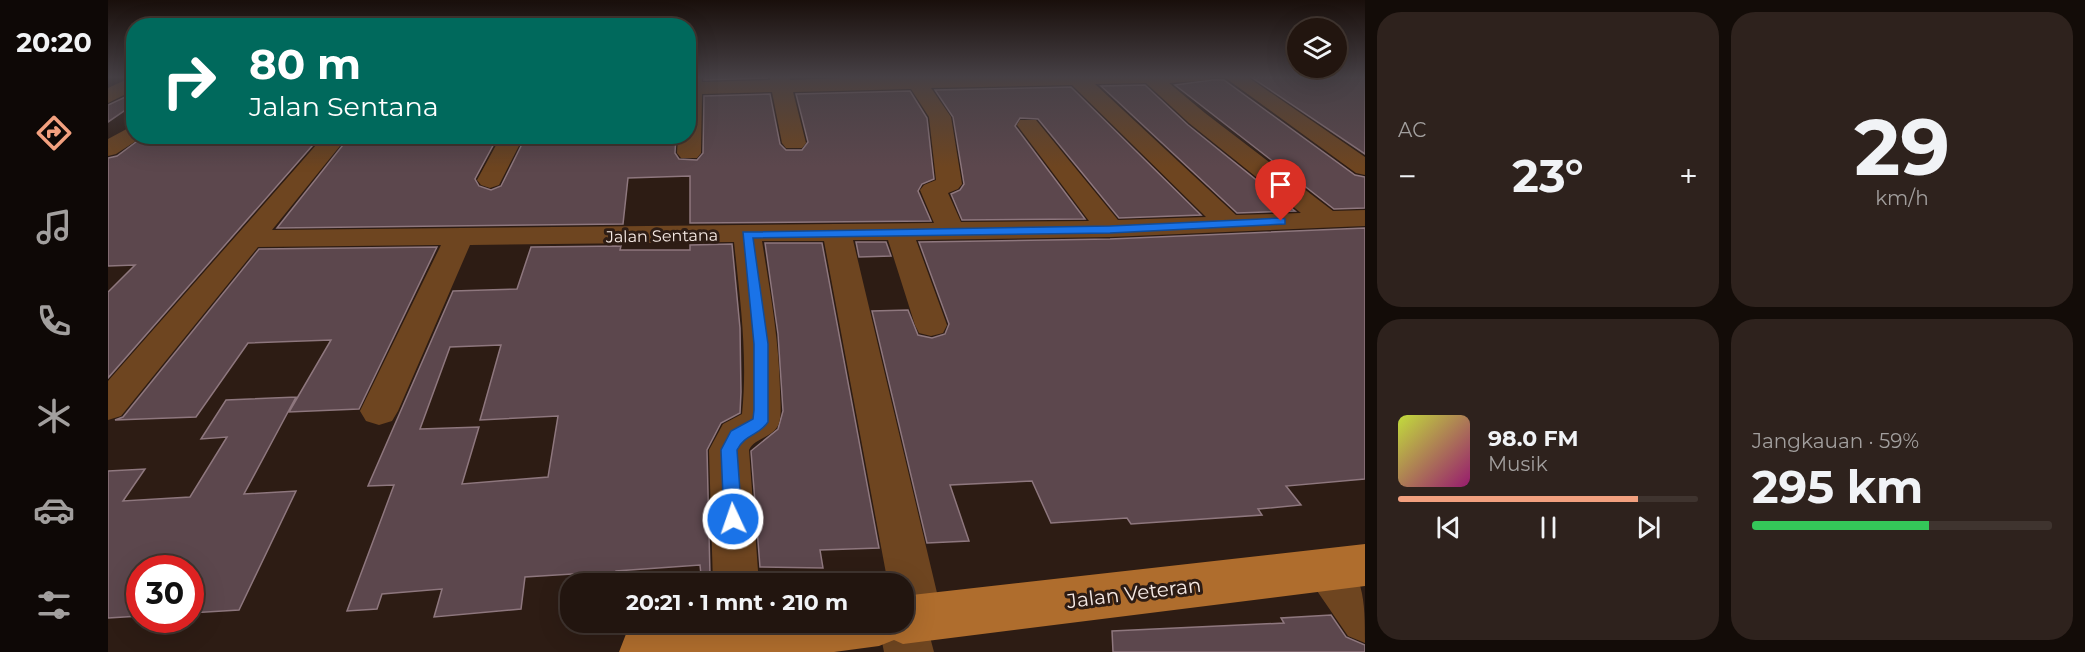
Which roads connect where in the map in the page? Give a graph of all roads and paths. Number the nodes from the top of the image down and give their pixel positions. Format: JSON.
{"nodes":[{"id":1,"x":786,"y":106,"type":"edge"},
{"id":2,"x":933,"y":106,"type":"edge"},
{"id":3,"x":1106,"y":106,"type":"edge"},
{"id":4,"x":1185,"y":106,"type":"edge"},
{"id":5,"x":1277,"y":106,"type":"edge"},
{"id":6,"x":1028,"y":125,"type":"dead end"},
{"id":7,"x":126,"y":137,"type":"edge"},
{"id":8,"x":794,"y":143,"type":"dead end"},
{"id":9,"x":330,"y":144,"type":"edge"},
{"id":10,"x":509,"y":144,"type":"edge"},
{"id":11,"x":689,"y":144,"type":"edge"},
{"id":12,"x":108,"y":149,"type":"edge"},
{"id":13,"x":689,"y":153,"type":"dead end"},
{"id":14,"x":1365,"y":168,"type":"edge"},
{"id":15,"x":490,"y":180,"type":"dead end"},
{"id":16,"x":1365,"y":218,"type":"edge"},
{"id":17,"x":1326,"y":219,"type":"junction"},
{"id":18,"x":1228,"y":223,"type":"junction"},
{"id":19,"x":1110,"y":229,"type":"junction"},
{"id":20,"x":952,"y":232,"type":"junction"},
{"id":21,"x":900,"y":233,"type":"junction"},
{"id":22,"x":837,"y":234,"type":"junction"},
{"id":23,"x":747,"y":235,"type":"junction"},
{"id":24,"x":459,"y":238,"type":"junction"},
{"id":25,"x":248,"y":239,"type":"junction"},
{"id":26,"x":931,"y":325,"type":"dead end"},
{"id":27,"x":108,"y":406,"type":"edge"},
{"id":28,"x":379,"y":411,"type":"dead end"},
{"id":29,"x":1347,"y":567,"type":"edge"},
{"id":30,"x":735,"y":573,"type":"edge"},
{"id":31,"x":893,"y":573,"type":"edge"},
{"id":32,"x":1365,"y":619,"type":"edge"},
{"id":33,"x":914,"y":625,"type":"edge"},
{"id":34,"x":730,"y":633,"type":"edge"},
{"id":35,"x":645,"y":652,"type":"edge"}],
"edges":[{"from":1,"to":8,"type":"street"},
{"from":2,"to":20,"type":"street"},
{"from":3,"to":18,"type":"street"},
{"from":4,"to":17,"type":"street"},
{"from":5,"to":14,"type":"street"},
{"from":6,"to":19,"type":"street"},
{"from":7,"to":12,"type":"street"},
{"from":9,"to":25,"type":"street"},
{"from":10,"to":15,"type":"street"},
{"from":11,"to":13,"type":"street"},
{"from":16,"to":17,"type":"street","name":"Jalan Sentana"},
{"from":17,"to":18,"type":"street","name":"Jalan Sentana"},
{"from":18,"to":19,"type":"street","name":"Jalan Sentana"},
{"from":19,"to":20,"type":"street","name":"Jalan Sentana"},
{"from":20,"to":21,"type":"street","name":"Jalan Sentana"},
{"from":21,"to":22,"type":"street","name":"Jalan Sentana"},
{"from":21,"to":26,"type":"street"},
{"from":22,"to":23,"type":"street","name":"Jalan Sentana"},
{"from":22,"to":31,"type":"street"},
{"from":23,"to":24,"type":"street","name":"Jalan Sentana"},
{"from":23,"to":30,"type":"street"},
{"from":24,"to":25,"type":"street","name":"Jalan Sentana"},
{"from":24,"to":28,"type":"street"},
{"from":25,"to":27,"type":"street"},
{"from":29,"to":32,"type":"street"},
{"from":29,"to":33,"type":"main road","name":"Jalan Veteran"},
{"from":34,"to":35,"type":"main road","name":"Jalan Veteran"}]}
